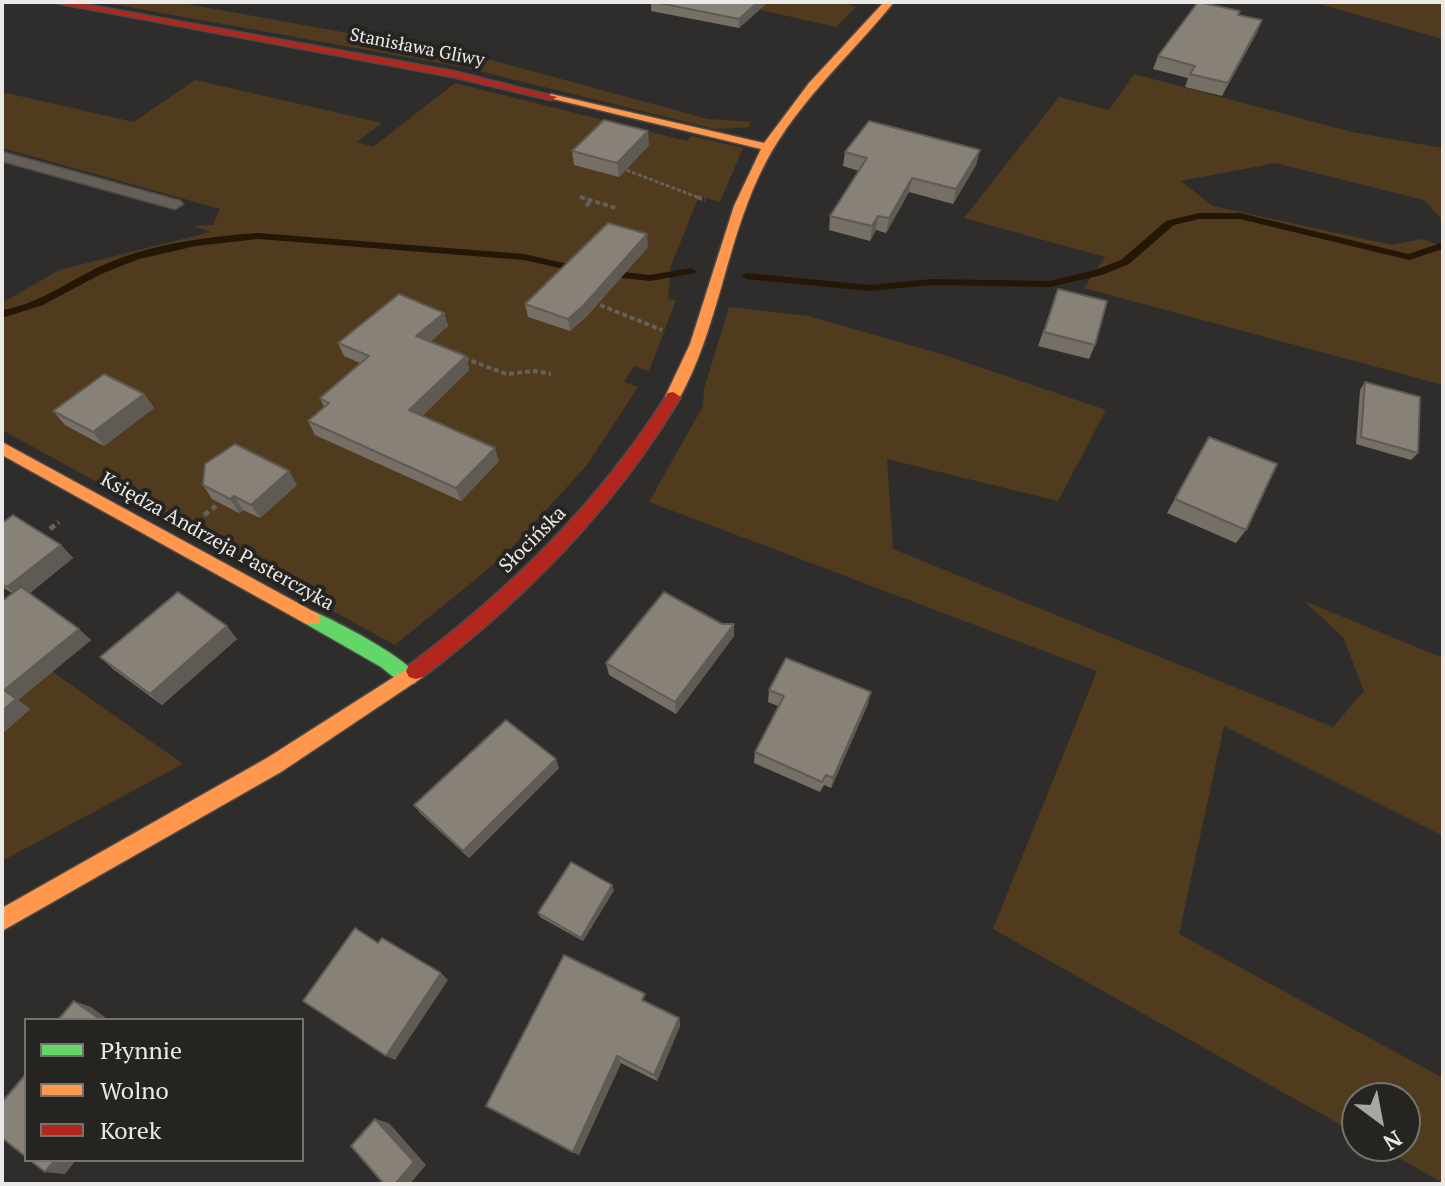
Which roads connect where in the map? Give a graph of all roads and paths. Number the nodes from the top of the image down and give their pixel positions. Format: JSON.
{"nodes":[{"id":1,"x":56,"y":2,"type":"edge"},
{"id":2,"x":889,"y":2,"type":"edge"},
{"id":3,"x":768,"y":147,"type":"junction"},
{"id":4,"x":2,"y":156,"type":"edge"},
{"id":5,"x":621,"y":168,"type":"edge"},
{"id":6,"x":580,"y":197,"type":"dead end"},
{"id":7,"x":592,"y":200,"type":"junction"},
{"id":8,"x":710,"y":201,"type":"dead end"},
{"id":9,"x":175,"y":204,"type":"dead end"},
{"id":10,"x":586,"y":206,"type":"dead end"},
{"id":11,"x":616,"y":208,"type":"dead end"},
{"id":12,"x":600,"y":305,"type":"edge"},
{"id":13,"x":664,"y":331,"type":"dead end"},
{"id":14,"x":451,"y":354,"type":"edge"},
{"id":15,"x":551,"y":374,"type":"dead end"},
{"id":16,"x":2,"y":448,"type":"edge"},
{"id":17,"x":408,"y":677,"type":"junction"},
{"id":18,"x":2,"y":920,"type":"edge"}],
"edges":[{"from":1,"to":3,"type":"street","name":"Stanisława Gliwy"},
{"from":2,"to":3,"type":"street","name":"Słocińska"},
{"from":3,"to":17,"type":"street","name":"Słocińska"},
{"from":4,"to":9,"type":"lane"},
{"from":5,"to":8,"type":"path"},
{"from":6,"to":7,"type":"path"},
{"from":7,"to":10,"type":"path"},
{"from":7,"to":11,"type":"path"},
{"from":12,"to":13,"type":"path"},
{"from":14,"to":15,"type":"path"},
{"from":16,"to":17,"type":"street","name":"Księdza Andrzeja Pasterczyka"},
{"from":17,"to":18,"type":"street","name":"Słocińska"}]}
